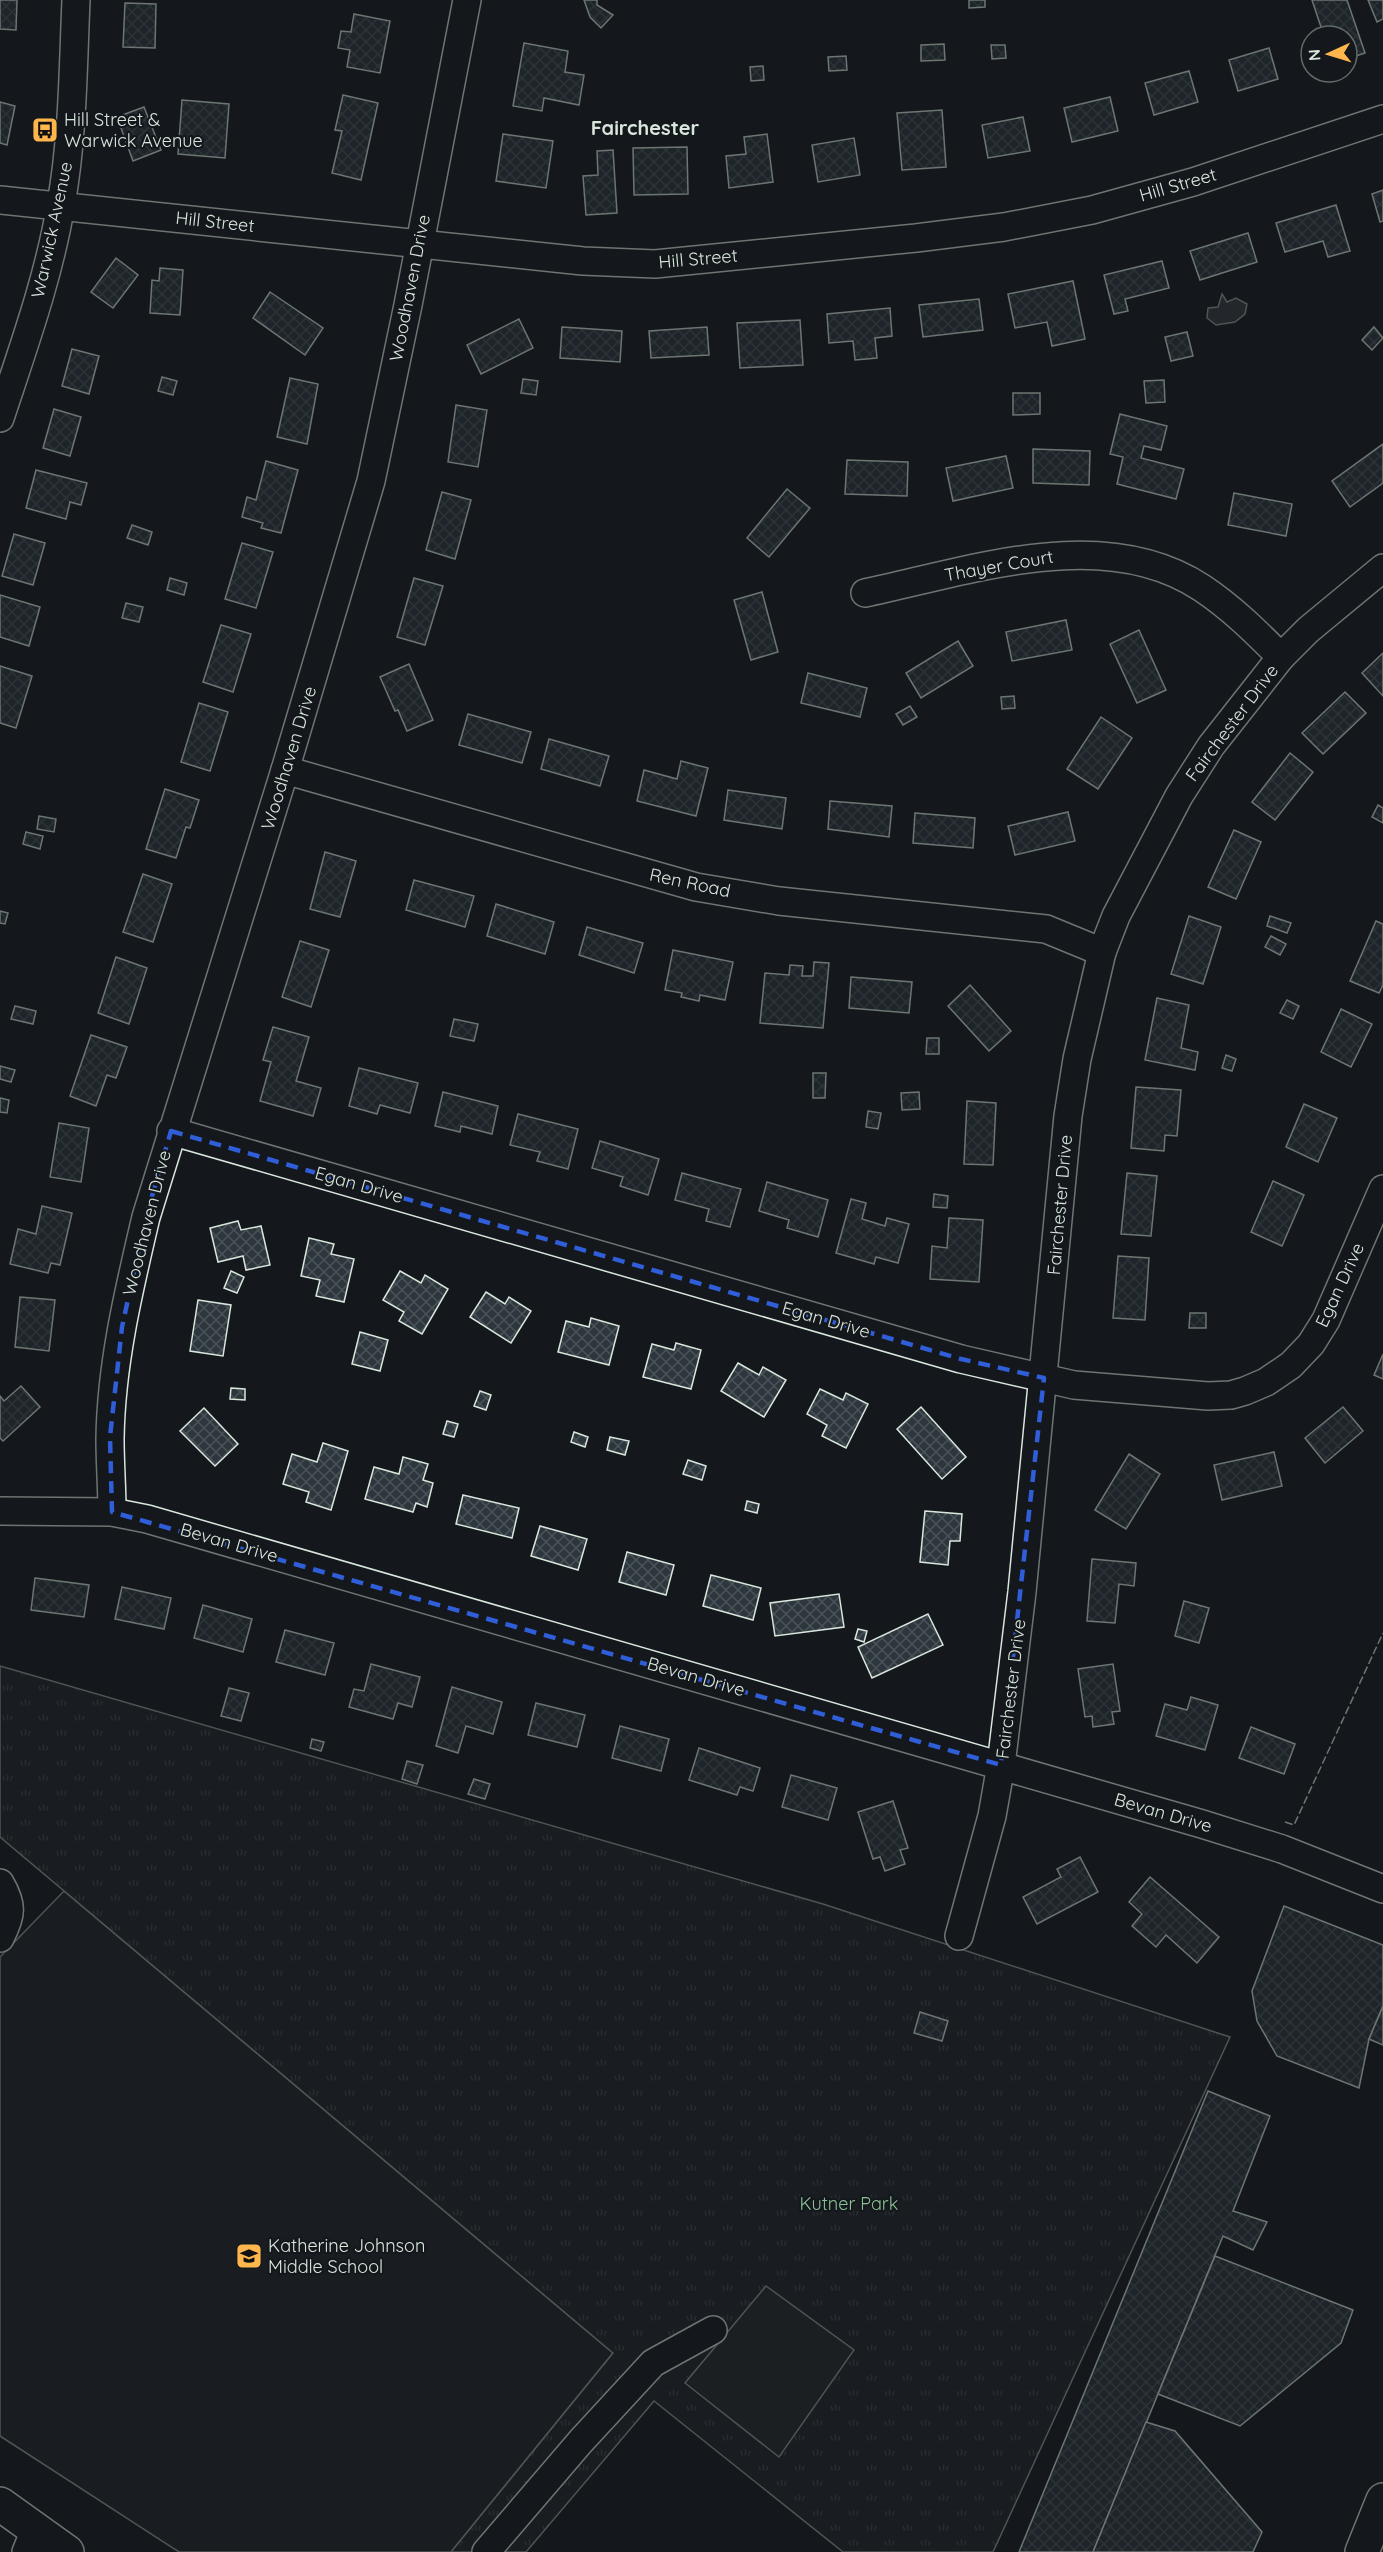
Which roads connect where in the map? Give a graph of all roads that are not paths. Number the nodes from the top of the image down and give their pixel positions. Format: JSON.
{"nodes":[{"id":1,"x":76,"y":0,"type":"edge"},
{"id":2,"x":467,"y":0,"type":"edge"},
{"id":3,"x":1383,"y":119,"type":"edge"},
{"id":4,"x":0,"y":200,"type":"edge"},
{"id":5,"x":61,"y":206,"type":"junction"},
{"id":6,"x":419,"y":243,"type":"junction"},
{"id":7,"x":0,"y":418,"type":"edge"},
{"id":8,"x":1383,"y":568,"type":"edge"},
{"id":9,"x":865,"y":593,"type":"dead end"},
{"id":10,"x":1281,"y":657,"type":"junction"},
{"id":11,"x":285,"y":770,"type":"junction"},
{"id":12,"x":1102,"y":952,"type":"junction"},
{"id":13,"x":171,"y":1131,"type":"junction"},
{"id":14,"x":1383,"y":1190,"type":"edge"},
{"id":15,"x":1044,"y":1378,"type":"junction"},
{"id":16,"x":0,"y":1510,"type":"edge"},
{"id":17,"x":112,"y":1512,"type":"junction"},
{"id":18,"x":1001,"y":1766,"type":"junction"},
{"id":19,"x":0,"y":1883,"type":"edge"},
{"id":20,"x":1383,"y":1889,"type":"edge"},
{"id":21,"x":959,"y":1936,"type":"dead end"},
{"id":22,"x":0,"y":1938,"type":"edge"},
{"id":23,"x":713,"y":2330,"type":"dead end"},
{"id":24,"x":0,"y":2505,"type":"edge"},
{"id":25,"x":31,"y":2541,"type":"edge"},
{"id":26,"x":67,"y":2552,"type":"edge"},
{"id":27,"x":486,"y":2552,"type":"edge"}],
"edges":[{"from":1,"to":5,"type":"street","name":"Warwick Avenue"},
{"from":2,"to":6,"type":"street","name":"Woodhaven Drive"},
{"from":3,"to":6,"type":"street","name":"Hill Street"},
{"from":4,"to":5,"type":"street","name":"Hill Street"},
{"from":5,"to":6,"type":"street","name":"Hill Street"},
{"from":5,"to":7,"type":"street","name":"Warwick Avenue"},
{"from":6,"to":11,"type":"street","name":"Woodhaven Drive"},
{"from":8,"to":10,"type":"street","name":"Fairchester Drive"},
{"from":9,"to":10,"type":"street","name":"Thayer Court"},
{"from":10,"to":12,"type":"street","name":"Fairchester Drive"},
{"from":11,"to":12,"type":"street","name":"Ren Road"},
{"from":11,"to":13,"type":"street","name":"Woodhaven Drive"},
{"from":12,"to":15,"type":"street","name":"Fairchester Drive"},
{"from":13,"to":15,"type":"street","name":"Egan Drive"},
{"from":13,"to":17,"type":"street","name":"Woodhaven Drive"},
{"from":14,"to":15,"type":"street","name":"Egan Drive"},
{"from":15,"to":18,"type":"street","name":"Fairchester Drive"},
{"from":16,"to":17,"type":"street","name":"Bevan Drive"},
{"from":17,"to":18,"type":"street","name":"Bevan Drive"},
{"from":18,"to":20,"type":"street","name":"Bevan Drive"},
{"from":18,"to":21,"type":"street","name":"Fairchester Drive"},
{"from":19,"to":22,"type":"street"},
{"from":23,"to":27,"type":"street"},
{"from":24,"to":25,"type":"main road"},
{"from":25,"to":26,"type":"main road"}]}
